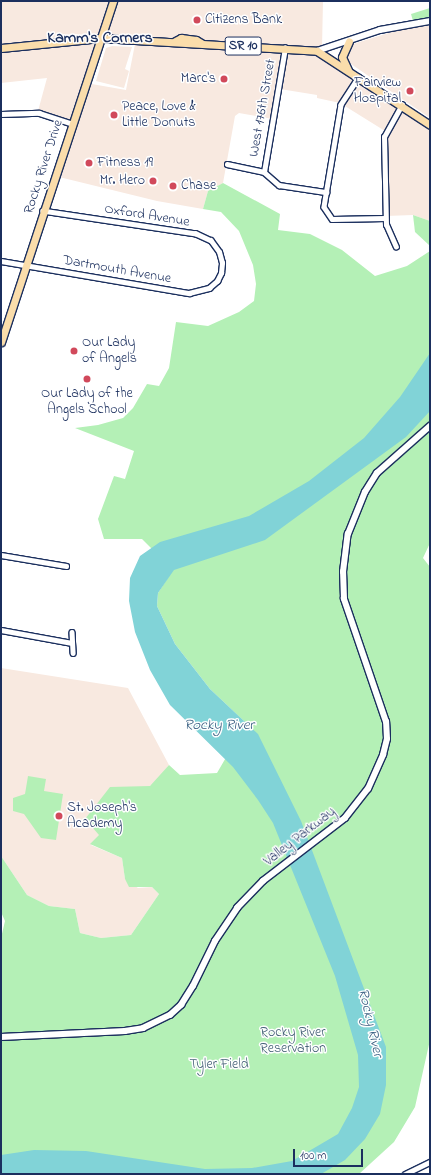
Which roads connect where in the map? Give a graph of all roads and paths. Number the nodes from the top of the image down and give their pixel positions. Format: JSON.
{"nodes":[{"id":1,"x":113,"y":1,"type":"edge"},
{"id":2,"x":430,"y":21,"type":"edge"},
{"id":3,"x":101,"y":38,"type":"junction"},
{"id":4,"x":349,"y":41,"type":"junction"},
{"id":5,"x":1,"y":48,"type":"edge"},
{"id":6,"x":285,"y":48,"type":"junction"},
{"id":7,"x":317,"y":51,"type":"junction"},
{"id":8,"x":348,"y":70,"type":"junction"},
{"id":9,"x":359,"y":77,"type":"junction"},
{"id":10,"x":402,"y":106,"type":"junction"},
{"id":11,"x":1,"y":114,"type":"edge"},
{"id":12,"x":72,"y":124,"type":"junction"},
{"id":13,"x":430,"y":125,"type":"edge"},
{"id":14,"x":227,"y":164,"type":"dead end"},
{"id":15,"x":264,"y":172,"type":"junction"},
{"id":16,"x":326,"y":192,"type":"junction"},
{"id":17,"x":43,"y":210,"type":"junction"},
{"id":18,"x":385,"y":218,"type":"junction"},
{"id":19,"x":396,"y":247,"type":"dead end"},
{"id":20,"x":1,"y":261,"type":"edge"},
{"id":21,"x":26,"y":266,"type":"junction"},
{"id":22,"x":221,"y":273,"type":"joint"},
{"id":23,"x":3,"y":333,"type":"edge"},
{"id":24,"x":1,"y":342,"type":"edge"},
{"id":25,"x":430,"y":426,"type":"edge"},
{"id":26,"x":1,"y":555,"type":"edge"},
{"id":27,"x":66,"y":566,"type":"dead end"},
{"id":28,"x":1,"y":630,"type":"edge"},
{"id":29,"x":72,"y":632,"type":"dead end"},
{"id":30,"x":72,"y":643,"type":"junction"},
{"id":31,"x":73,"y":653,"type":"dead end"},
{"id":32,"x":1,"y":1037,"type":"edge"},
{"id":33,"x":430,"y":1162,"type":"edge"},
{"id":34,"x":405,"y":1174,"type":"edge"}],
"edges":[{"from":1,"to":3,"type":"main road","name":"Rocky River Drive"},
{"from":2,"to":4,"type":"street"},
{"from":3,"to":5,"type":"main road","number":"SR 10"},
{"from":3,"to":6,"type":"main road","number":"SR 10"},
{"from":3,"to":12,"type":"main road","name":"Rocky River Drive"},
{"from":4,"to":7,"type":"street"},
{"from":4,"to":8,"type":"main road"},
{"from":6,"to":7,"type":"main road","number":"SR 10"},
{"from":6,"to":15,"type":"street","name":"West 176th Street"},
{"from":7,"to":8,"type":"main road","number":"SR 10"},
{"from":8,"to":9,"type":"main road","number":"SR 10"},
{"from":9,"to":10,"type":"main road","number":"SR 10"},
{"from":9,"to":16,"type":"street"},
{"from":10,"to":13,"type":"main road","number":"SR 10"},
{"from":10,"to":18,"type":"street"},
{"from":11,"to":12,"type":"street"},
{"from":12,"to":17,"type":"main road","name":"Rocky River Drive"},
{"from":14,"to":15,"type":"street"},
{"from":15,"to":16,"type":"street"},
{"from":16,"to":18,"type":"street"},
{"from":17,"to":21,"type":"main road","name":"Rocky River Drive"},
{"from":17,"to":22,"type":"street","name":"Oxford Avenue"},
{"from":18,"to":19,"type":"street"},
{"from":20,"to":21,"type":"street","name":"Dartmouth Avenue"},
{"from":21,"to":22,"type":"street","name":"Dartmouth Avenue"},
{"from":21,"to":23,"type":"main road","name":"Rocky River Drive"},
{"from":23,"to":24,"type":"main road","name":"Rocky River Drive"},
{"from":25,"to":32,"type":"street","name":"Valley Parkway"},
{"from":26,"to":27,"type":"street"},
{"from":28,"to":30,"type":"street"},
{"from":29,"to":30,"type":"street"},
{"from":30,"to":31,"type":"street"},
{"from":33,"to":34,"type":"street"}]}
